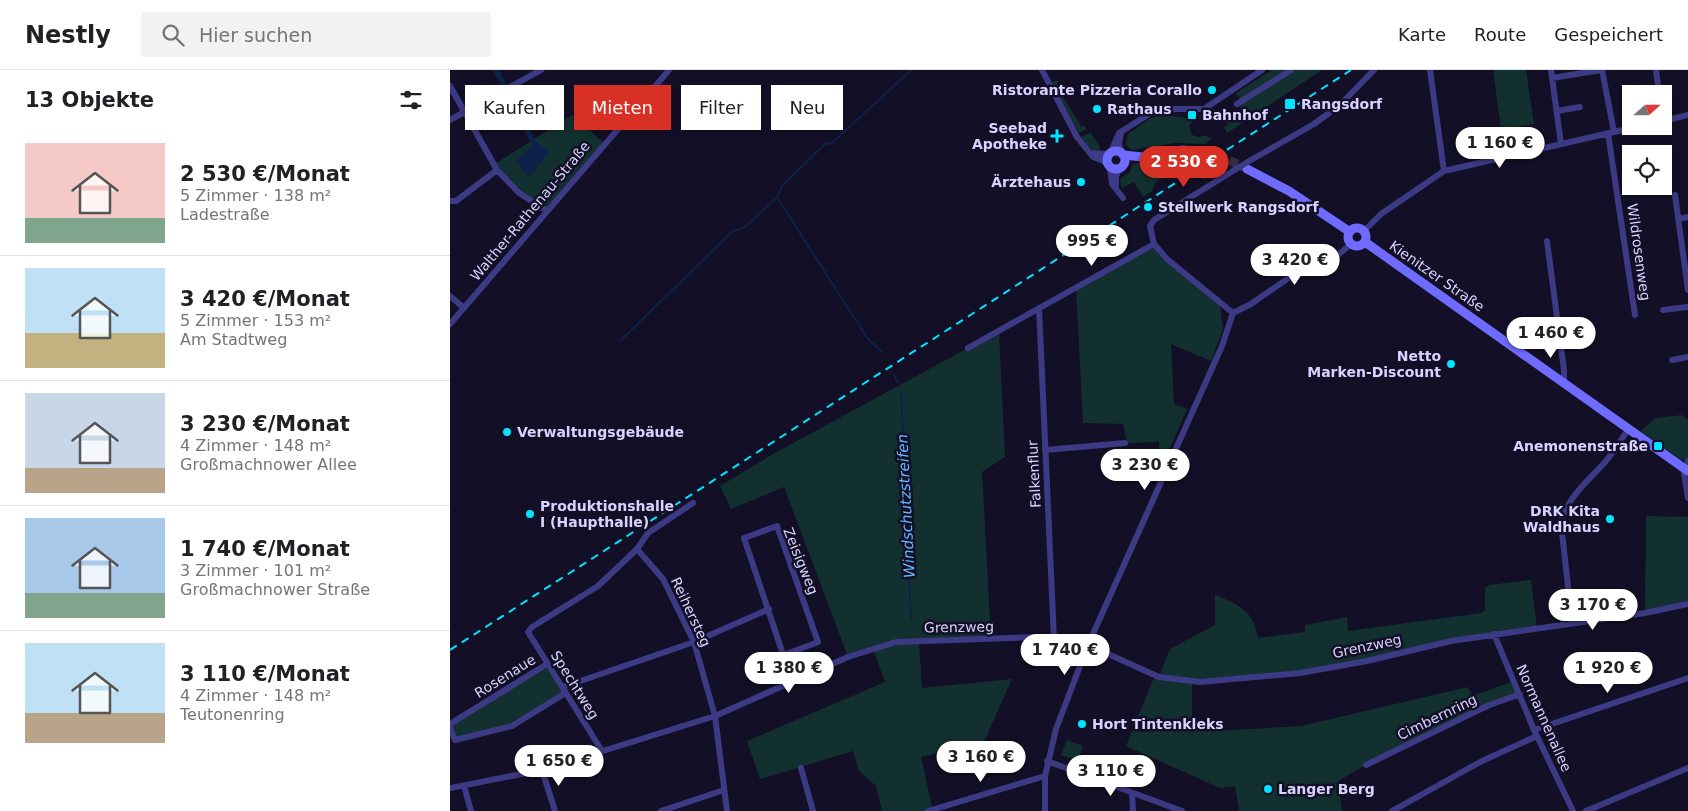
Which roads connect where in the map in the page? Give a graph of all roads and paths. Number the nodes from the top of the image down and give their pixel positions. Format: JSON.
{"nodes":[{"id":1,"x":541,"y":70,"type":"edge"},
{"id":2,"x":669,"y":70,"type":"edge"},
{"id":3,"x":1042,"y":70,"type":"edge"},
{"id":4,"x":1262,"y":70,"type":"edge"},
{"id":5,"x":1291,"y":70,"type":"edge"},
{"id":6,"x":1374,"y":70,"type":"edge"},
{"id":7,"x":1430,"y":70,"type":"edge"},
{"id":8,"x":1550,"y":70,"type":"edge"},
{"id":9,"x":1602,"y":70,"type":"edge"},
{"id":10,"x":1656,"y":70,"type":"edge"},
{"id":11,"x":1552,"y":78,"type":"junction"},
{"id":12,"x":1658,"y":85,"type":"edge"},
{"id":13,"x":450,"y":86,"type":"edge"},
{"id":14,"x":1237,"y":104,"type":"dead end"},
{"id":15,"x":1580,"y":107,"type":"dead end"},
{"id":16,"x":1557,"y":111,"type":"junction"},
{"id":17,"x":464,"y":112,"type":"junction"},
{"id":18,"x":1688,"y":115,"type":"edge"},
{"id":19,"x":1672,"y":119,"type":"edge"},
{"id":20,"x":450,"y":120,"type":"edge"},
{"id":21,"x":1622,"y":130,"type":"edge"},
{"id":22,"x":1611,"y":133,"type":"junction"},
{"id":23,"x":1561,"y":144,"type":"junction"},
{"id":24,"x":1204,"y":152,"type":"tunnel mouth"},
{"id":25,"x":1115,"y":160,"type":"junction"},
{"id":26,"x":1249,"y":164,"type":"junction"},
{"id":27,"x":497,"y":170,"type":"junction"},
{"id":28,"x":1444,"y":170,"type":"junction"},
{"id":29,"x":1675,"y":195,"type":"dead end"},
{"id":30,"x":1121,"y":196,"type":"dead end"},
{"id":31,"x":450,"y":201,"type":"edge"},
{"id":32,"x":547,"y":211,"type":"junction"},
{"id":33,"x":1688,"y":217,"type":"edge"},
{"id":34,"x":1678,"y":219,"type":"junction"},
{"id":35,"x":1364,"y":231,"type":"junction"},
{"id":36,"x":1350,"y":232,"type":"junction"},
{"id":37,"x":1546,"y":241,"type":"dead end"},
{"id":38,"x":1365,"y":242,"type":"junction"},
{"id":39,"x":1154,"y":244,"type":"junction"},
{"id":40,"x":1351,"y":244,"type":"junction"},
{"id":41,"x":1688,"y":290,"type":"edge"},
{"id":42,"x":450,"y":296,"type":"edge"},
{"id":43,"x":464,"y":308,"type":"junction"},
{"id":44,"x":1039,"y":308,"type":"junction"},
{"id":45,"x":1688,"y":308,"type":"edge"},
{"id":46,"x":1663,"y":310,"type":"dead end"},
{"id":47,"x":1233,"y":314,"type":"junction"},
{"id":48,"x":1635,"y":315,"type":"dead end"},
{"id":49,"x":450,"y":324,"type":"edge"},
{"id":50,"x":968,"y":348,"type":"dead end"},
{"id":51,"x":1688,"y":358,"type":"edge"},
{"id":52,"x":1672,"y":360,"type":"dead end"},
{"id":53,"x":1564,"y":383,"type":"junction"},
{"id":54,"x":1629,"y":429,"type":"junction"},
{"id":55,"x":1126,"y":443,"type":"dead end"},
{"id":56,"x":1045,"y":450,"type":"junction"},
{"id":57,"x":1687,"y":467,"type":"edge"},
{"id":58,"x":1688,"y":498,"type":"edge"},
{"id":59,"x":693,"y":503,"type":"dead end"},
{"id":60,"x":637,"y":549,"type":"junction"},
{"id":61,"x":1688,"y":604,"type":"edge"},
{"id":62,"x":769,"y":610,"type":"junction"},
{"id":63,"x":1572,"y":623,"type":"junction"},
{"id":64,"x":1494,"y":634,"type":"junction"},
{"id":65,"x":1054,"y":639,"type":"junction"},
{"id":66,"x":694,"y":642,"type":"junction"},
{"id":67,"x":1088,"y":645,"type":"junction"},
{"id":68,"x":784,"y":655,"type":"junction"},
{"id":69,"x":547,"y":664,"type":"junction"},
{"id":70,"x":1688,"y":678,"type":"edge"},
{"id":71,"x":792,"y":681,"type":"junction"},
{"id":72,"x":564,"y":691,"type":"junction"},
{"id":73,"x":1520,"y":694,"type":"junction"},
{"id":74,"x":715,"y":716,"type":"junction"},
{"id":75,"x":450,"y":726,"type":"edge"},
{"id":76,"x":1536,"y":733,"type":"junction"},
{"id":77,"x":602,"y":751,"type":"junction"},
{"id":78,"x":1047,"y":761,"type":"junction"},
{"id":79,"x":1366,"y":765,"type":"dead end"},
{"id":80,"x":801,"y":768,"type":"dead end"},
{"id":81,"x":1688,"y":768,"type":"edge"},
{"id":82,"x":542,"y":770,"type":"junction"},
{"id":83,"x":1045,"y":776,"type":"junction"},
{"id":84,"x":464,"y":786,"type":"junction"},
{"id":85,"x":450,"y":788,"type":"edge"},
{"id":86,"x":724,"y":790,"type":"junction"},
{"id":87,"x":1132,"y":794,"type":"junction"},
{"id":88,"x":471,"y":811,"type":"edge"},
{"id":89,"x":555,"y":811,"type":"edge"},
{"id":90,"x":661,"y":811,"type":"edge"},
{"id":91,"x":727,"y":811,"type":"edge"},
{"id":92,"x":813,"y":811,"type":"edge"},
{"id":93,"x":928,"y":811,"type":"edge"},
{"id":94,"x":1045,"y":811,"type":"edge"},
{"id":95,"x":1133,"y":811,"type":"edge"},
{"id":96,"x":1182,"y":811,"type":"edge"},
{"id":97,"x":1392,"y":811,"type":"edge"},
{"id":98,"x":1573,"y":811,"type":"edge"},
{"id":99,"x":1586,"y":811,"type":"edge"}],
"edges":[{"from":1,"to":17,"type":"street"},
{"from":2,"to":32,"type":"street","name":"Walther-Rathenau-Straße"},
{"from":3,"to":25,"type":"street"},
{"from":4,"to":25,"type":"street"},
{"from":5,"to":14,"type":"street"},
{"from":6,"to":26,"type":"street"},
{"from":7,"to":28,"type":"street"},
{"from":8,"to":11,"type":"street"},
{"from":9,"to":11,"type":"street"},
{"from":9,"to":22,"type":"street","name":"Wildrosenweg"},
{"from":10,"to":12,"type":"street"},
{"from":11,"to":16,"type":"street"},
{"from":13,"to":17,"type":"street"},
{"from":15,"to":16,"type":"street"},
{"from":16,"to":23,"type":"street"},
{"from":17,"to":20,"type":"street"},
{"from":17,"to":27,"type":"street"},
{"from":18,"to":19,"type":"street"},
{"from":21,"to":22,"type":"street"},
{"from":22,"to":23,"type":"street"},
{"from":22,"to":48,"type":"street","name":"Wildrosenweg"},
{"from":23,"to":28,"type":"street"},
{"from":24,"to":25,"type":"street"},
{"from":25,"to":30,"type":"street"},
{"from":26,"to":36,"type":"street"},
{"from":26,"to":39,"type":"street","bridge":true},
{"from":27,"to":31,"type":"street"},
{"from":27,"to":32,"type":"street"},
{"from":28,"to":35,"type":"street"},
{"from":29,"to":34,"type":"street"},
{"from":32,"to":43,"type":"street","name":"Walther-Rathenau-Straße"},
{"from":33,"to":34,"type":"street"},
{"from":34,"to":41,"type":"street"},
{"from":35,"to":36,"type":"street"},
{"from":35,"to":38,"type":"street"},
{"from":36,"to":40,"type":"street"},
{"from":37,"to":53,"type":"street"},
{"from":38,"to":40,"type":"street"},
{"from":38,"to":53,"type":"street","name":"Kienitzer Straße"},
{"from":39,"to":44,"type":"street"},
{"from":39,"to":47,"type":"street"},
{"from":40,"to":47,"type":"street"},
{"from":42,"to":43,"type":"street"},
{"from":43,"to":49,"type":"street","name":"Walther-Rathenau-Straße"},
{"from":44,"to":50,"type":"street"},
{"from":44,"to":56,"type":"street","name":"Falkenflur"},
{"from":45,"to":46,"type":"street"},
{"from":47,"to":67,"type":"street"},
{"from":51,"to":52,"type":"street"},
{"from":53,"to":54,"type":"street","name":"Kienitzer Straße"},
{"from":54,"to":57,"type":"street","name":"Kienitzer Straße"},
{"from":54,"to":63,"type":"street"},
{"from":55,"to":56,"type":"street"},
{"from":56,"to":65,"type":"street","name":"Falkenflur"},
{"from":57,"to":58,"type":"street"},
{"from":59,"to":60,"type":"street"},
{"from":60,"to":66,"type":"street","name":"Reihersteg"},
{"from":60,"to":69,"type":"street","name":"Spechtweg"},
{"from":61,"to":63,"type":"street","name":"Grenzweg"},
{"from":62,"to":66,"type":"street"},
{"from":62,"to":68,"type":"street","name":"Zeisigweg"},
{"from":62,"to":68,"type":"street","name":"Zeisigweg"},
{"from":63,"to":64,"type":"street","name":"Grenzweg"},
{"from":64,"to":67,"type":"street","name":"Grenzweg"},
{"from":64,"to":73,"type":"street","name":"Normannenallee"},
{"from":65,"to":67,"type":"street","name":"Grenzweg"},
{"from":65,"to":71,"type":"street","name":"Grenzweg"},
{"from":66,"to":72,"type":"street"},
{"from":66,"to":74,"type":"street","name":"Reihersteg"},
{"from":67,"to":78,"type":"street"},
{"from":68,"to":71,"type":"street","name":"Zeisigweg"},
{"from":69,"to":72,"type":"street","name":"Spechtweg"},
{"from":69,"to":75,"type":"street","name":"Rosenaue"},
{"from":70,"to":76,"type":"street"},
{"from":71,"to":74,"type":"street","name":"Grenzweg"},
{"from":72,"to":75,"type":"street","name":"Rosenaue"},
{"from":72,"to":77,"type":"street","name":"Spechtweg"},
{"from":73,"to":76,"type":"street","name":"Normannenallee"},
{"from":73,"to":79,"type":"street","name":"Cimbernring"},
{"from":74,"to":77,"type":"street","name":"Grenzweg"},
{"from":74,"to":86,"type":"street","name":"Reihersteg"},
{"from":76,"to":97,"type":"street"},
{"from":76,"to":98,"type":"street","name":"Normannenallee"},
{"from":77,"to":82,"type":"street","name":"Grenzweg"},
{"from":78,"to":83,"type":"street"},
{"from":78,"to":87,"type":"street"},
{"from":80,"to":92,"type":"street"},
{"from":81,"to":99,"type":"street"},
{"from":82,"to":84,"type":"street","name":"Grenzweg"},
{"from":82,"to":89,"type":"street"},
{"from":83,"to":93,"type":"street"},
{"from":83,"to":94,"type":"street"},
{"from":84,"to":85,"type":"street","name":"Grenzweg"},
{"from":84,"to":88,"type":"street"},
{"from":86,"to":90,"type":"street"},
{"from":86,"to":91,"type":"street","name":"Reihersteg"},
{"from":87,"to":95,"type":"street"},
{"from":87,"to":96,"type":"street"}]}
